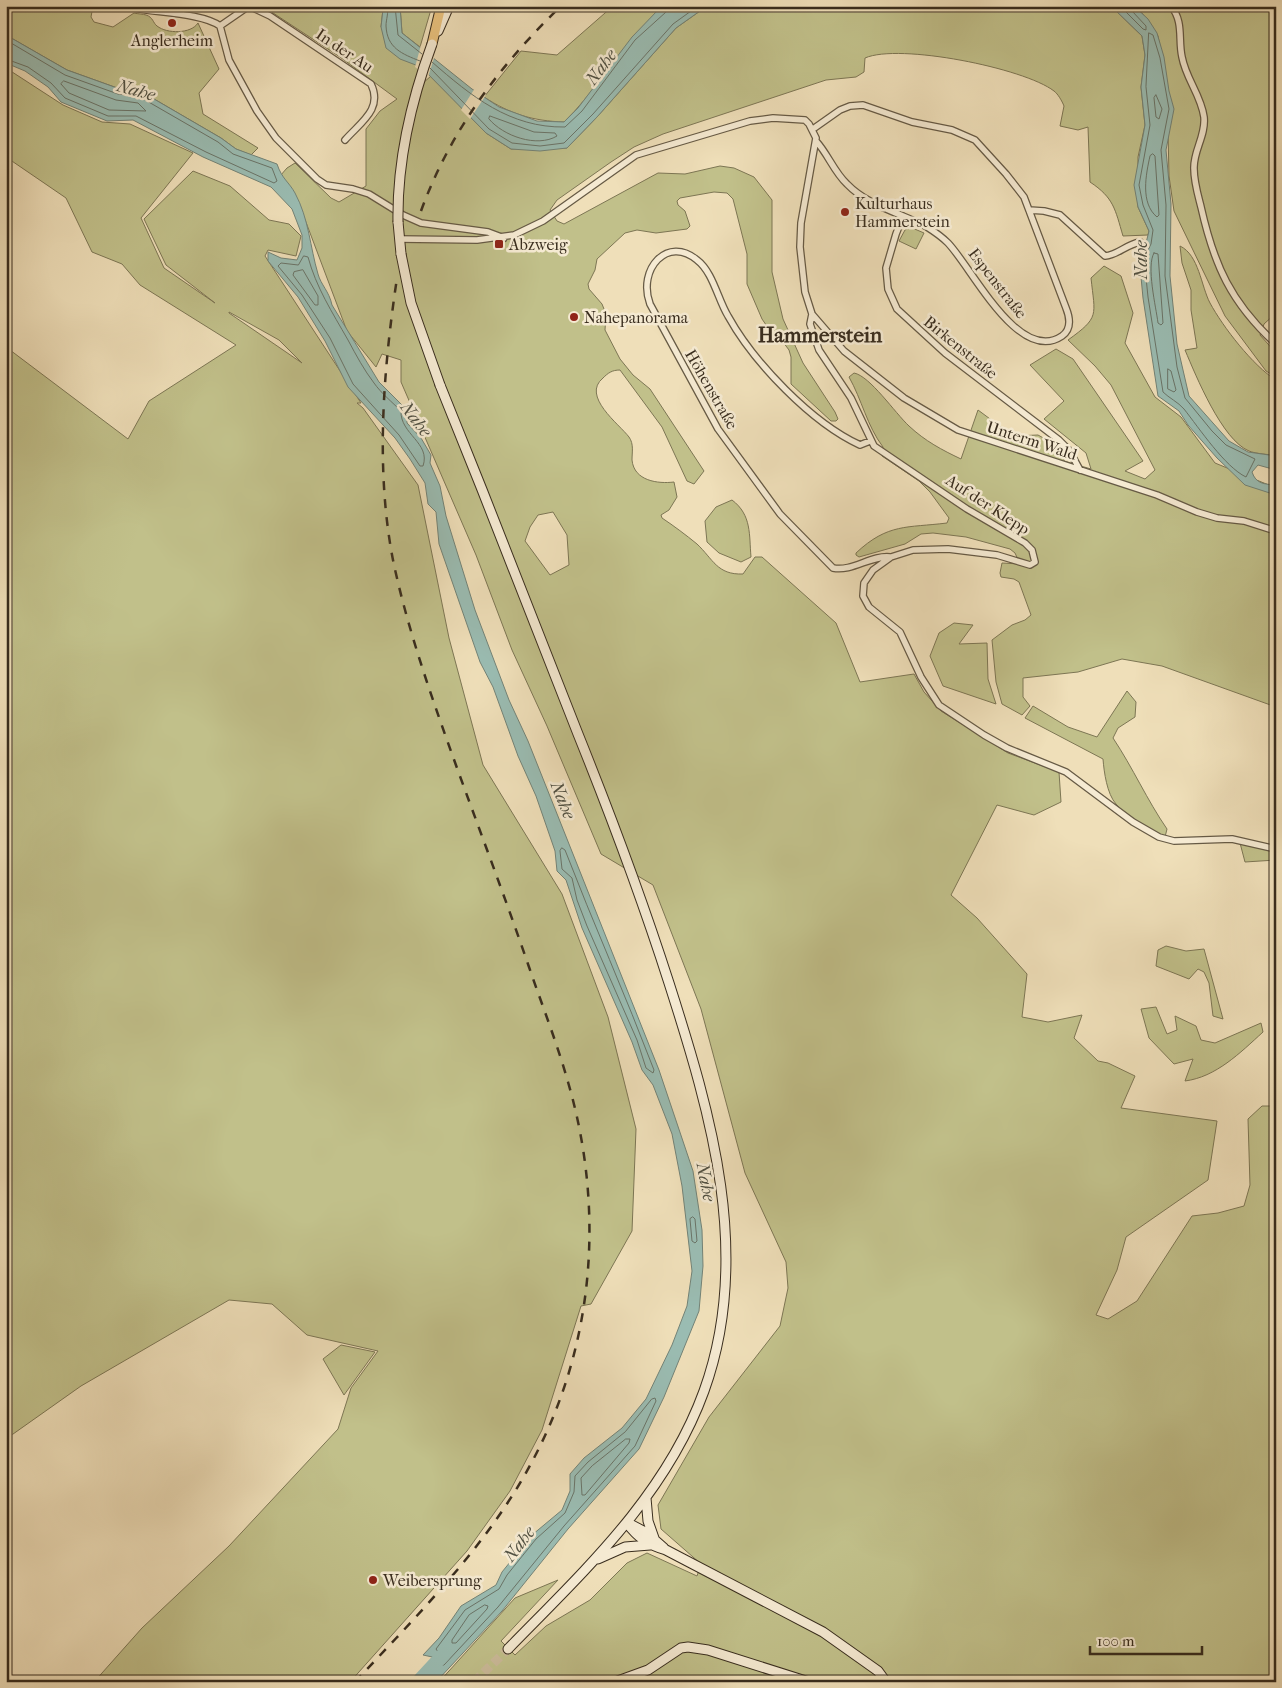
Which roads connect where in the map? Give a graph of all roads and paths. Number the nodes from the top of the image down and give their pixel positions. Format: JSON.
{"nodes":[{"id":1,"x":123,"y":6,"type":"edge"},
{"id":2,"x":441,"y":6,"type":"edge"},
{"id":3,"x":449,"y":6,"type":"edge"},
{"id":4,"x":1171,"y":6,"type":"edge"},
{"id":5,"x":220,"y":26,"type":"junction"},
{"id":6,"x":432,"y":44,"type":"junction"},
{"id":7,"x":813,"y":129,"type":"junction"},
{"id":8,"x":345,"y":140,"type":"dead end"},
{"id":9,"x":816,"y":141,"type":"junction"},
{"id":10,"x":1029,"y":210,"type":"junction"},
{"id":11,"x":904,"y":216,"type":"junction"},
{"id":12,"x":504,"y":238,"type":"junction"},
{"id":13,"x":399,"y":239,"type":"junction"},
{"id":14,"x":1140,"y":242,"type":"dead end"},
{"id":15,"x":812,"y":314,"type":"junction"},
{"id":16,"x":1276,"y":344,"type":"edge"},
{"id":17,"x":870,"y":441,"type":"junction"},
{"id":18,"x":1080,"y":470,"type":"junction"},
{"id":19,"x":1276,"y":531,"type":"edge"},
{"id":20,"x":891,"y":557,"type":"junction"},
{"id":21,"x":833,"y":568,"type":"joint"},
{"id":22,"x":1276,"y":849,"type":"edge"},
{"id":23,"x":646,"y":1498,"type":"junction"},
{"id":24,"x":627,"y":1523,"type":"junction"},
{"id":25,"x":654,"y":1542,"type":"junction"},
{"id":26,"x":593,"y":1561,"type":"junction"},
{"id":27,"x":508,"y":1649,"type":"tunnel mouth"},
{"id":28,"x":615,"y":1682,"type":"edge"},
{"id":29,"x":809,"y":1682,"type":"edge"},
{"id":30,"x":886,"y":1682,"type":"edge"}],
"edges":[{"from":1,"to":5,"type":"street"},
{"from":2,"to":6,"type":"main road"},
{"from":3,"to":6,"type":"main road"},
{"from":4,"to":16,"type":"street"},
{"from":5,"to":8,"type":"street","name":"In der Au"},
{"from":5,"to":12,"type":"street"},
{"from":6,"to":13,"type":"main road","bridge":true},
{"from":7,"to":9,"type":"street"},
{"from":7,"to":10,"type":"street"},
{"from":7,"to":12,"type":"street"},
{"from":9,"to":11,"type":"street","name":"Espenstraße"},
{"from":9,"to":15,"type":"street"},
{"from":10,"to":11,"type":"street","name":"Espenstraße"},
{"from":10,"to":14,"type":"street"},
{"from":11,"to":18,"type":"street","name":"Birkenstraße"},
{"from":12,"to":13,"type":"street"},
{"from":13,"to":23,"type":"main road","bridge":true},
{"from":15,"to":17,"type":"street"},
{"from":15,"to":18,"type":"street","name":"Unterm Wald"},
{"from":17,"to":20,"type":"street","name":"Auf der Klepp"},
{"from":17,"to":21,"type":"street","name":"Höhenstraße"},
{"from":18,"to":19,"type":"street","name":"Unterm Wald"},
{"from":20,"to":21,"type":"street","name":"Auf der Klepp"},
{"from":20,"to":22,"type":"street","name":"Auf der Klepp"},
{"from":23,"to":24,"type":"main road"},
{"from":23,"to":25,"type":"main road"},
{"from":24,"to":25,"type":"main road"},
{"from":24,"to":26,"type":"main road"},
{"from":25,"to":26,"type":"main road"},
{"from":25,"to":30,"type":"main road"},
{"from":26,"to":27,"type":"main road"},
{"from":28,"to":29,"type":"main road"}]}
